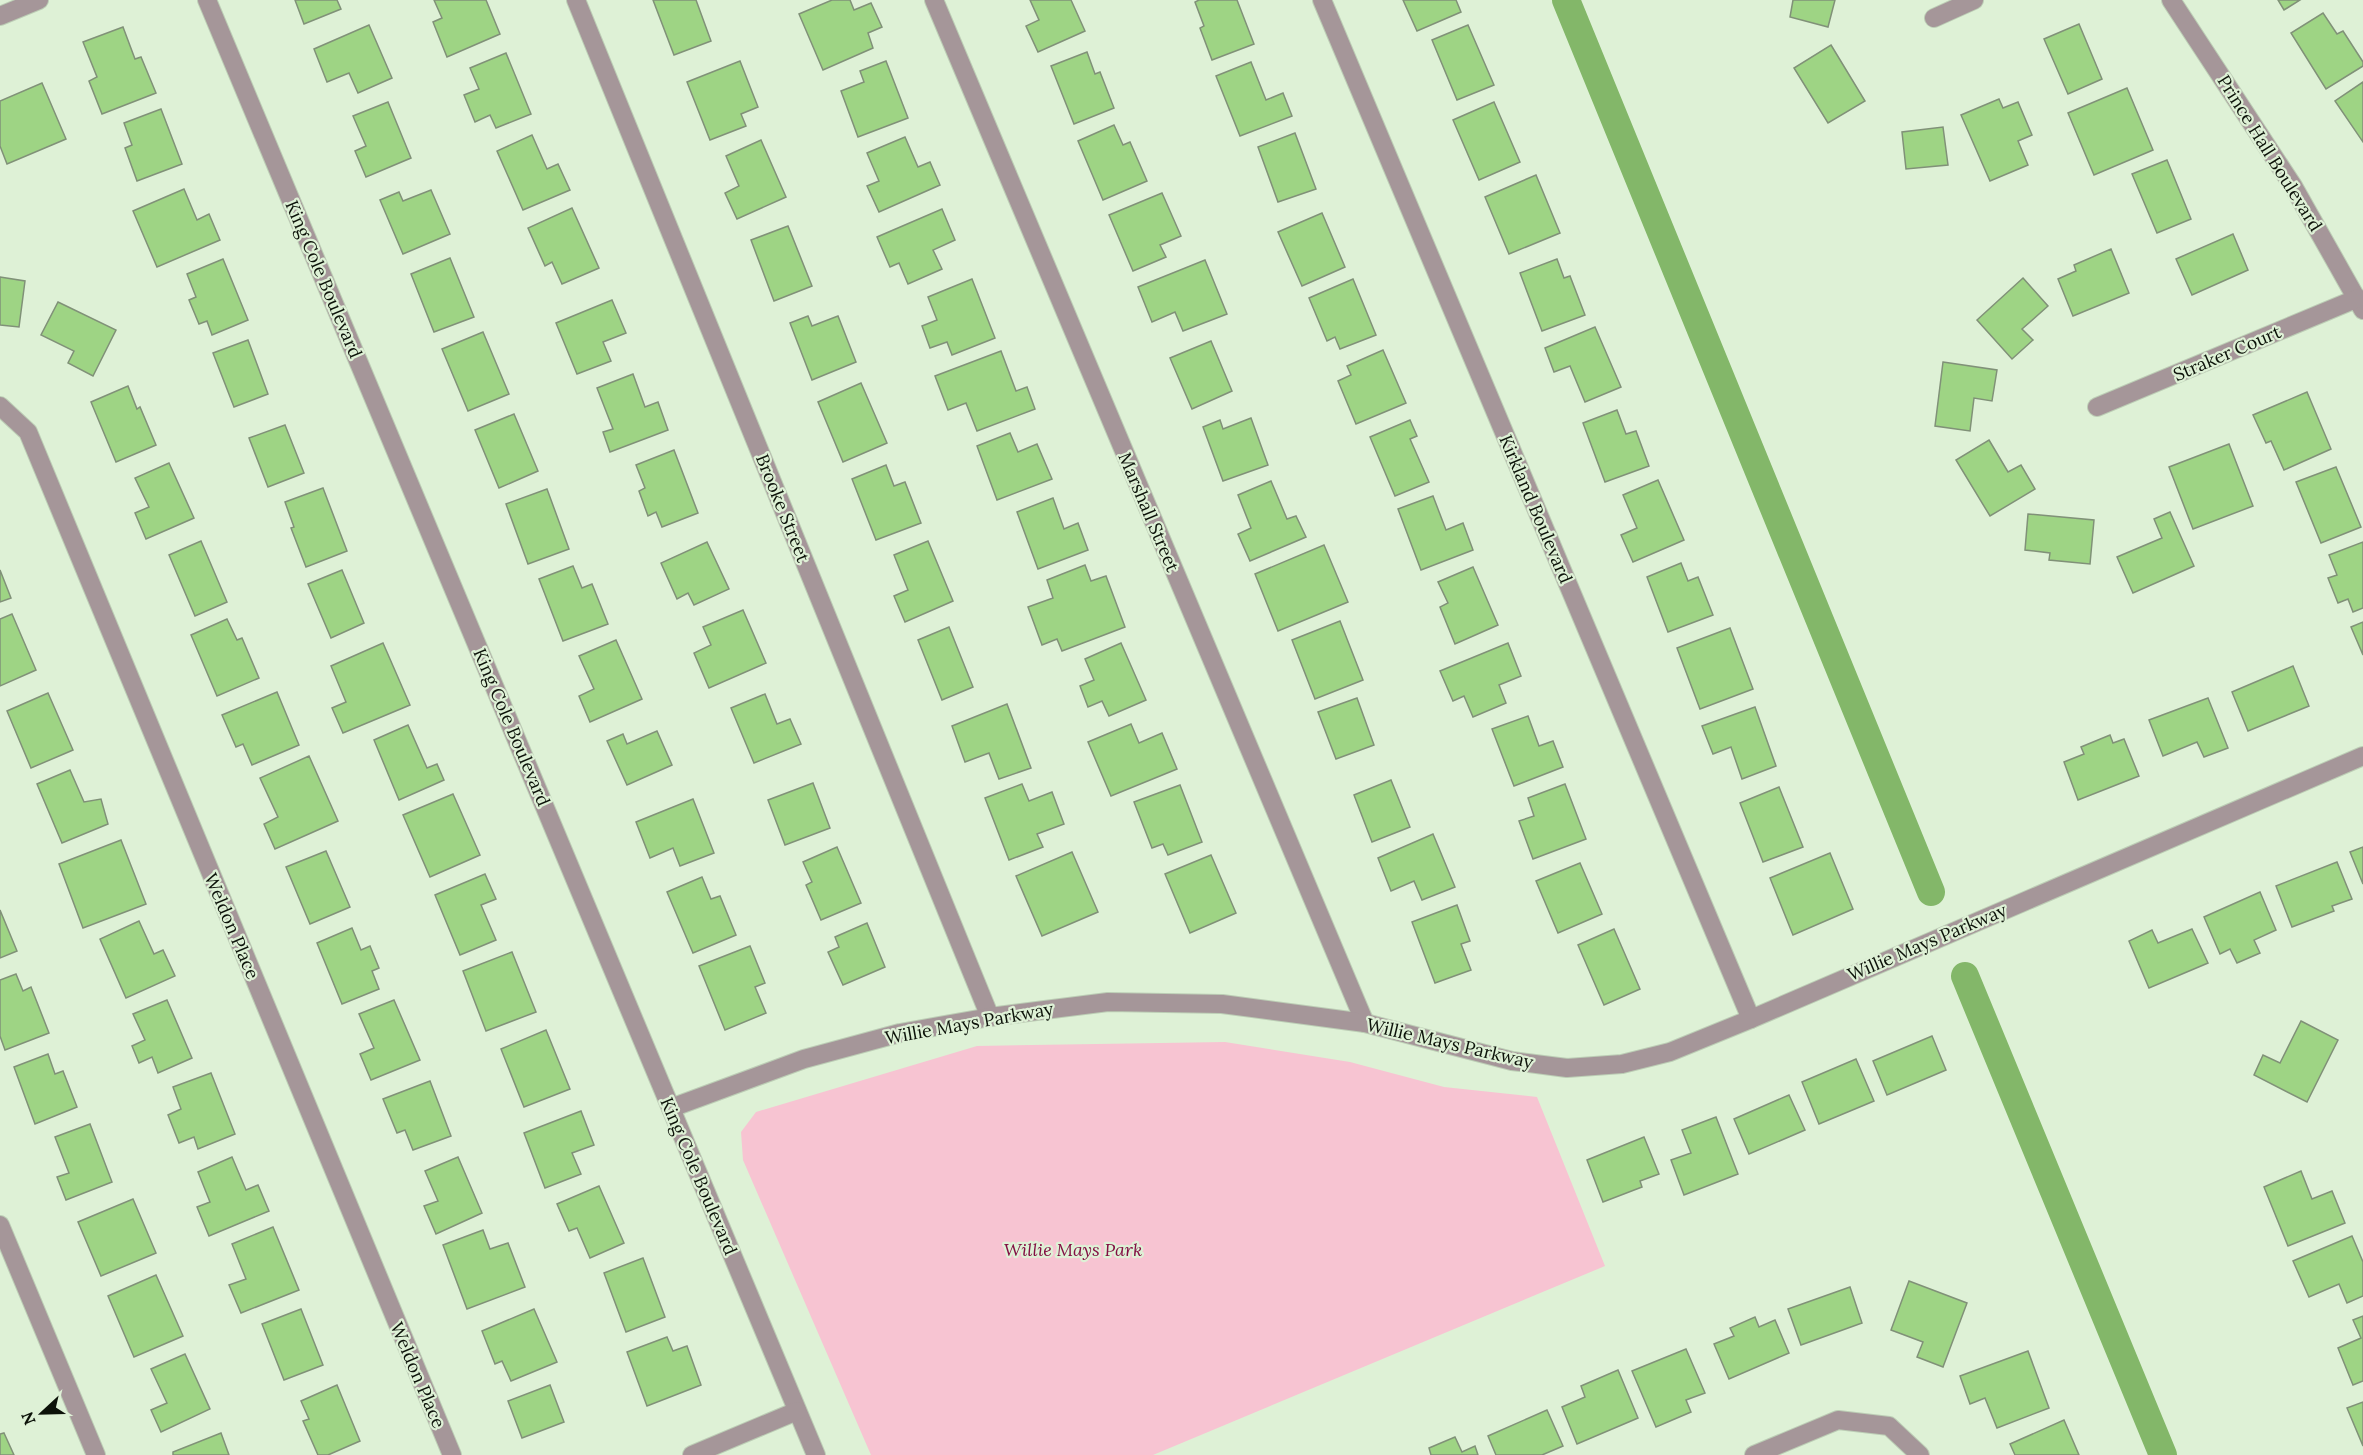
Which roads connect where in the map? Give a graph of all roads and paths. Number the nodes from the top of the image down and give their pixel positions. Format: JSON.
{"nodes":[{"id":1,"x":39,"y":0,"type":"edge"},
{"id":2,"x":207,"y":0,"type":"edge"},
{"id":3,"x":576,"y":0,"type":"edge"},
{"id":4,"x":934,"y":0,"type":"edge"},
{"id":5,"x":1322,"y":0,"type":"edge"},
{"id":6,"x":1974,"y":0,"type":"edge"},
{"id":7,"x":2171,"y":0,"type":"edge"},
{"id":8,"x":0,"y":16,"type":"edge"},
{"id":9,"x":1934,"y":18,"type":"dead end"},
{"id":10,"x":2360,"y":304,"type":"edge"},
{"id":11,"x":0,"y":406,"type":"edge"},
{"id":12,"x":2097,"y":407,"type":"dead end"},
{"id":13,"x":2363,"y":756,"type":"edge"},
{"id":14,"x":990,"y":1017,"type":"junction"},
{"id":15,"x":1750,"y":1019,"type":"junction"},
{"id":16,"x":1365,"y":1023,"type":"junction"},
{"id":17,"x":670,"y":1108,"type":"junction"},
{"id":18,"x":0,"y":1225,"type":"edge"},
{"id":19,"x":797,"y":1411,"type":"junction"},
{"id":20,"x":96,"y":1455,"type":"edge"},
{"id":21,"x":452,"y":1455,"type":"edge"},
{"id":22,"x":692,"y":1455,"type":"edge"},
{"id":23,"x":816,"y":1455,"type":"edge"},
{"id":24,"x":1754,"y":1455,"type":"edge"},
{"id":25,"x":1920,"y":1455,"type":"edge"}],
"edges":[{"from":1,"to":8,"type":"street"},
{"from":2,"to":17,"type":"street","name":"King Cole Boulevard"},
{"from":3,"to":14,"type":"street","name":"Brooke Street"},
{"from":4,"to":16,"type":"street","name":"Marshall Street"},
{"from":5,"to":15,"type":"street","name":"Kirkland Boulevard"},
{"from":6,"to":9,"type":"street"},
{"from":7,"to":10,"type":"street","name":"Prince Hall Boulevard"},
{"from":10,"to":12,"type":"street","name":"Straker Court"},
{"from":11,"to":21,"type":"street","name":"Weldon Place"},
{"from":13,"to":15,"type":"street","name":"Willie Mays Parkway"},
{"from":14,"to":16,"type":"street","name":"Willie Mays Parkway"},
{"from":14,"to":17,"type":"street","name":"Willie Mays Parkway"},
{"from":15,"to":16,"type":"street","name":"Willie Mays Parkway"},
{"from":17,"to":19,"type":"street","name":"King Cole Boulevard"},
{"from":18,"to":20,"type":"street"},
{"from":19,"to":22,"type":"street"},
{"from":19,"to":23,"type":"street","name":"King Cole Boulevard"},
{"from":24,"to":25,"type":"street"}]}
